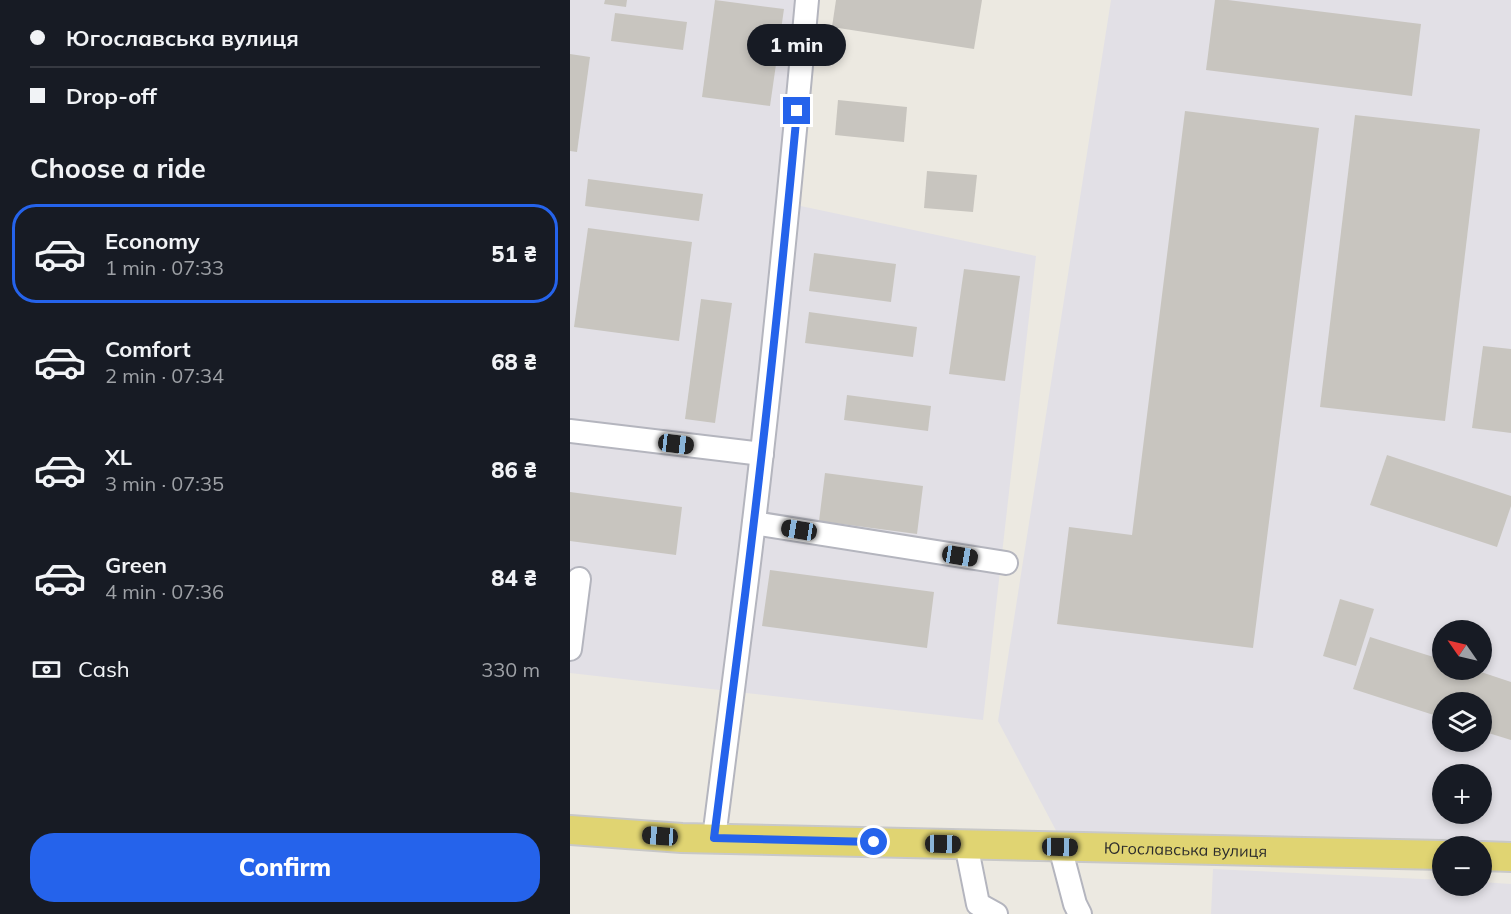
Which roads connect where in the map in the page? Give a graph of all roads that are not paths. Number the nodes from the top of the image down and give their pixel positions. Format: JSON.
{"nodes":[{"id":1,"x":807,"y":0,"type":"edge"},
{"id":2,"x":570,"y":431,"type":"edge"},
{"id":3,"x":762,"y":454,"type":"junction"},
{"id":4,"x":754,"y":523,"type":"junction"},
{"id":5,"x":1006,"y":563,"type":"dead end"},
{"id":6,"x":579,"y":579,"type":"dead end"},
{"id":7,"x":570,"y":649,"type":"edge"},
{"id":8,"x":570,"y":830,"type":"edge"},
{"id":9,"x":714,"y":838,"type":"junction"},
{"id":10,"x":966,"y":844,"type":"junction"},
{"id":11,"x":1060,"y":847,"type":"junction"},
{"id":12,"x":1432,"y":855,"type":"edge"},
{"id":13,"x":1492,"y":856,"type":"edge"},
{"id":14,"x":1511,"y":857,"type":"edge"},
{"id":15,"x":996,"y":914,"type":"edge"},
{"id":16,"x":1080,"y":914,"type":"edge"}],
"edges":[{"from":1,"to":3,"type":"street"},
{"from":2,"to":3,"type":"street"},
{"from":3,"to":4,"type":"street"},
{"from":4,"to":5,"type":"street"},
{"from":4,"to":9,"type":"street"},
{"from":6,"to":7,"type":"street"},
{"from":8,"to":9,"type":"main road","name":"Югославська вулиця"},
{"from":9,"to":10,"type":"main road","name":"Югославська вулиця"},
{"from":10,"to":11,"type":"main road","name":"Югославська вулиця"},
{"from":10,"to":15,"type":"street"},
{"from":11,"to":12,"type":"main road","name":"Югославська вулиця"},
{"from":11,"to":16,"type":"street"},
{"from":13,"to":14,"type":"main road"}]}
